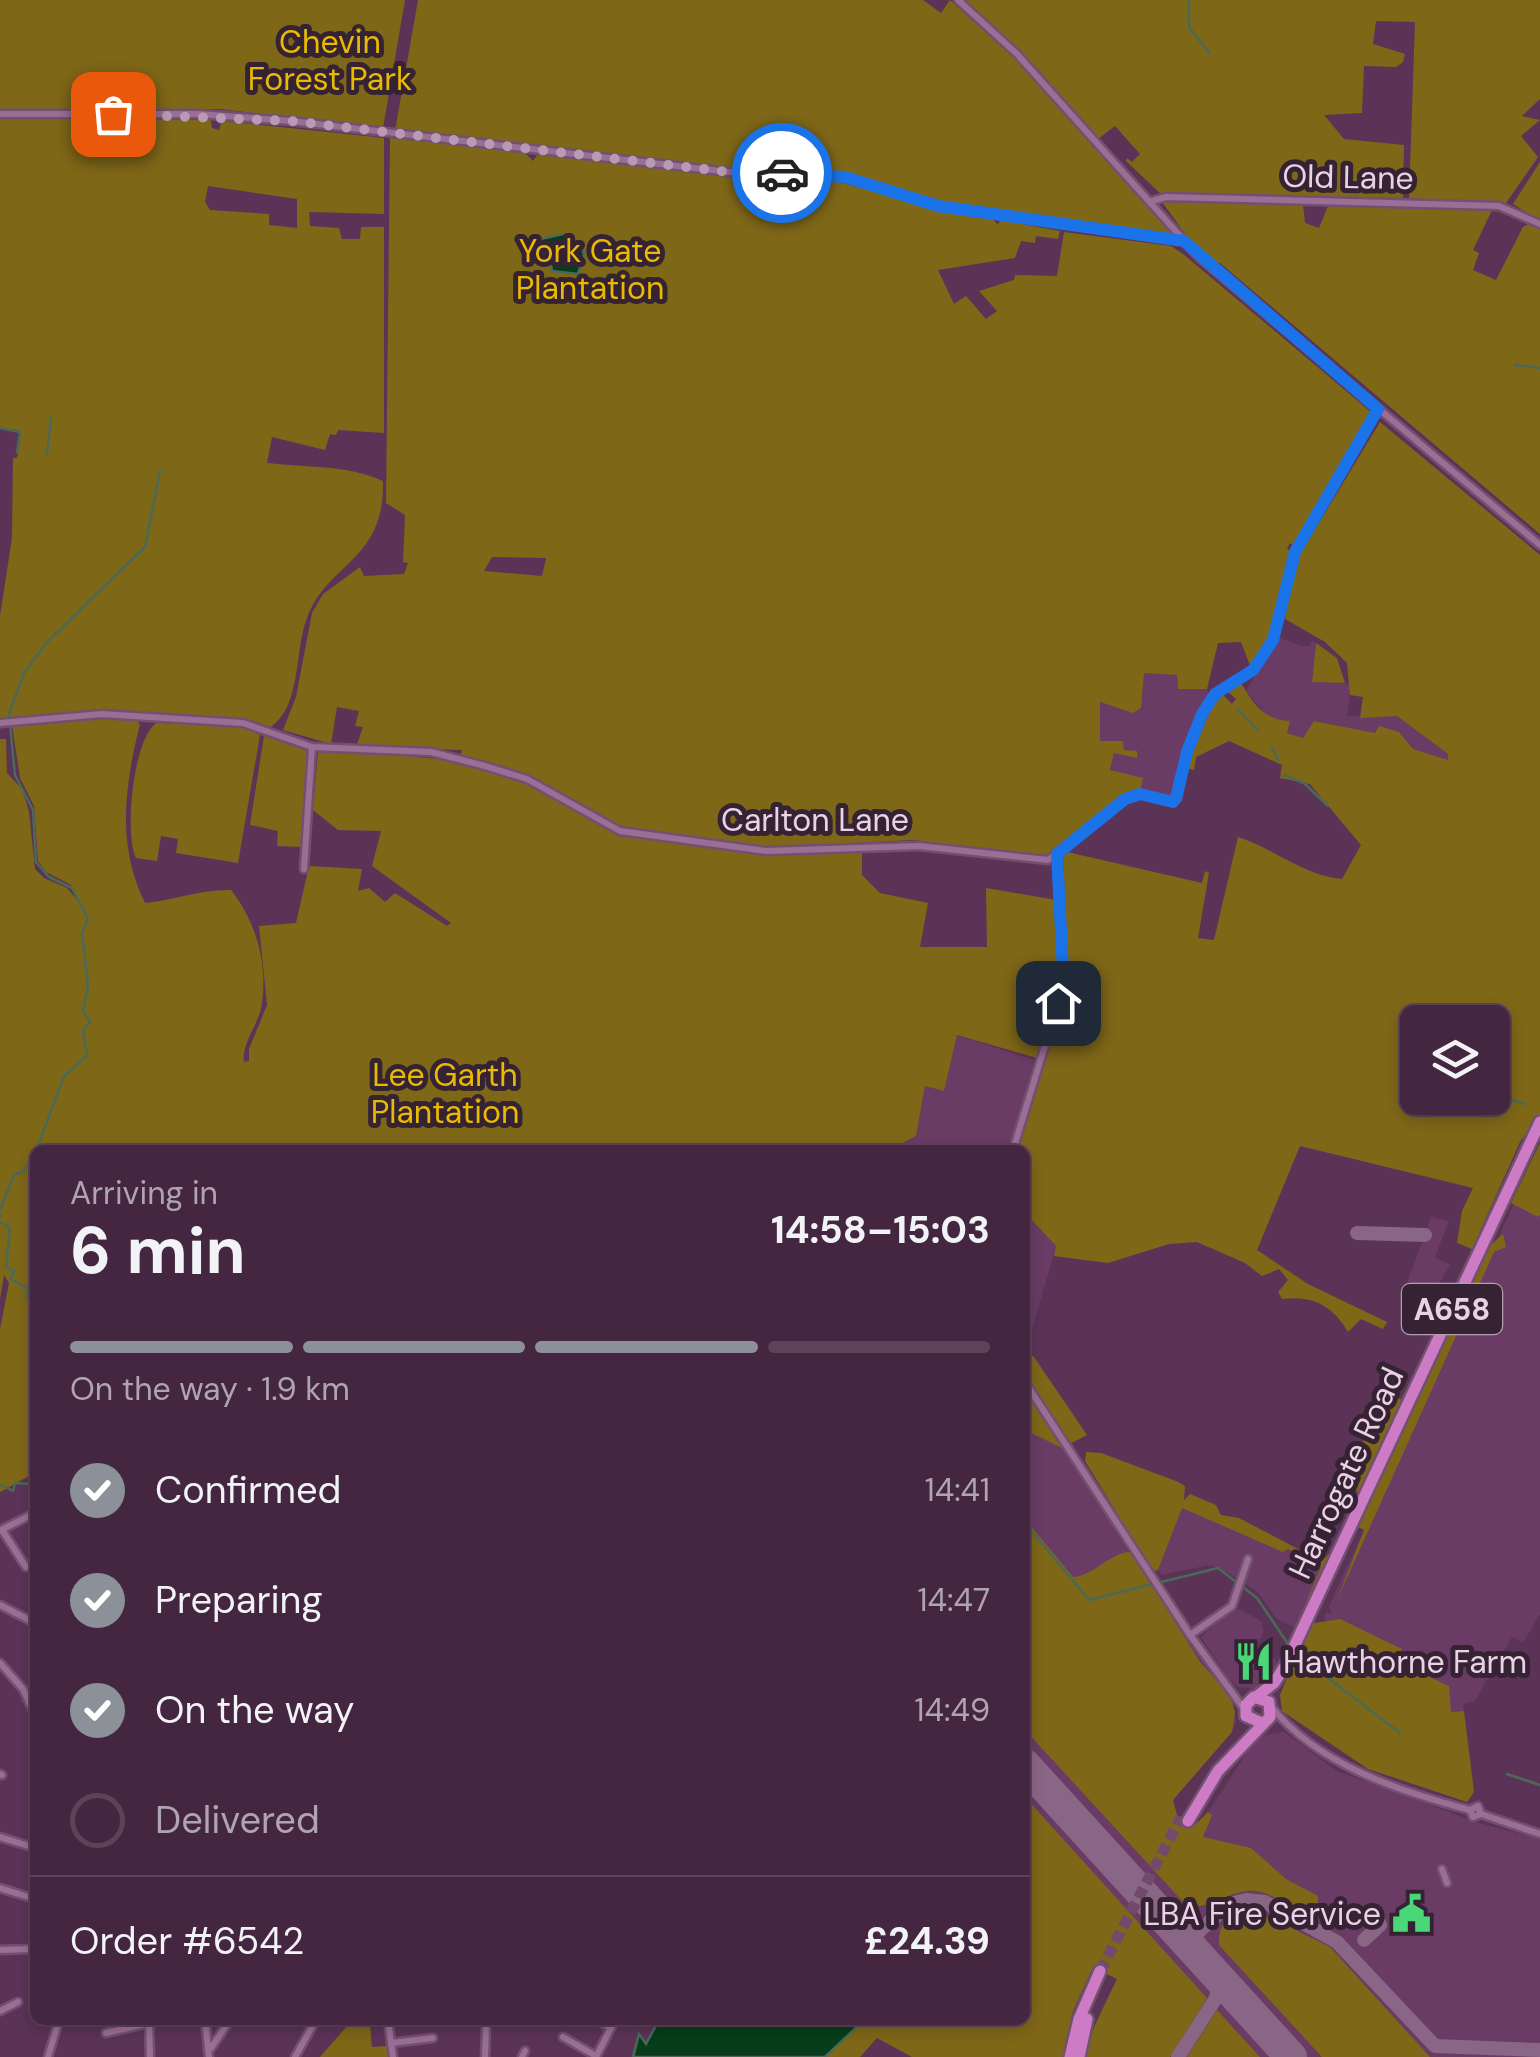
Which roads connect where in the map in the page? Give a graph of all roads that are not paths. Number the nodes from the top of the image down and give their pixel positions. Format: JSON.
{"nodes":[{"id":1,"x":958,"y":0,"type":"edge"},
{"id":2,"x":0,"y":114,"type":"edge"},
{"id":3,"x":1152,"y":202,"type":"junction"},
{"id":4,"x":1540,"y":224,"type":"edge"},
{"id":5,"x":1184,"y":241,"type":"junction"},
{"id":6,"x":1378,"y":409,"type":"junction"},
{"id":7,"x":1540,"y":545,"type":"edge"},
{"id":8,"x":6,"y":723,"type":"edge"},
{"id":9,"x":312,"y":747,"type":"junction"},
{"id":10,"x":1057,"y":854,"type":"junction"},
{"id":11,"x":304,"y":870,"type":"dead end"},
{"id":12,"x":1540,"y":1122,"type":"edge"},
{"id":13,"x":1014,"y":1145,"type":"edge"},
{"id":14,"x":1030,"y":1390,"type":"edge"},
{"id":15,"x":30,"y":1516,"type":"edge"},
{"id":16,"x":1,"y":1530,"type":"edge"},
{"id":17,"x":1248,"y":1558,"type":"dead end"},
{"id":18,"x":26,"y":1567,"type":"dead end"},
{"id":19,"x":0,"y":1605,"type":"edge"},
{"id":20,"x":30,"y":1620,"type":"edge"},
{"id":21,"x":1190,"y":1635,"type":"junction"},
{"id":22,"x":0,"y":1663,"type":"edge"},
{"id":23,"x":1274,"y":1683,"type":"junction"},
{"id":24,"x":30,"y":1692,"type":"edge"},
{"id":25,"x":1235,"y":1692,"type":"junction"},
{"id":26,"x":1255,"y":1697,"type":"junction"},
{"id":27,"x":1271,"y":1706,"type":"junction"},
{"id":28,"x":1245,"y":1711,"type":"junction"},
{"id":29,"x":1263,"y":1722,"type":"junction"},
{"id":30,"x":1284,"y":1722,"type":"junction"},
{"id":31,"x":1216,"y":1767,"type":"junction"},
{"id":32,"x":1184,"y":1819,"type":"tunnel mouth"},
{"id":33,"x":1540,"y":1834,"type":"edge"},
{"id":34,"x":0,"y":1837,"type":"edge"},
{"id":35,"x":30,"y":1846,"type":"edge"},
{"id":36,"x":1442,"y":1869,"type":"dead end"},
{"id":37,"x":1447,"y":1883,"type":"dead end"},
{"id":38,"x":0,"y":1888,"type":"edge"},
{"id":39,"x":30,"y":1897,"type":"edge"},
{"id":40,"x":30,"y":1949,"type":"edge"},
{"id":41,"x":0,"y":1950,"type":"edge"},
{"id":42,"x":18,"y":2002,"type":"dead end"},
{"id":43,"x":0,"y":2011,"type":"edge"},
{"id":44,"x":57,"y":2025,"type":"edge"},
{"id":45,"x":138,"y":2025,"type":"edge"},
{"id":46,"x":150,"y":2025,"type":"edge"},
{"id":47,"x":207,"y":2025,"type":"edge"},
{"id":48,"x":227,"y":2025,"type":"edge"},
{"id":49,"x":312,"y":2025,"type":"edge"},
{"id":50,"x":389,"y":2025,"type":"edge"},
{"id":51,"x":612,"y":2025,"type":"edge"},
{"id":52,"x":486,"y":2028,"type":"dead end"},
{"id":53,"x":106,"y":2033,"type":"dead end"},
{"id":54,"x":563,"y":2037,"type":"dead end"},
{"id":55,"x":433,"y":2038,"type":"dead end"},
{"id":56,"x":391,"y":2043,"type":"junction"},
{"id":57,"x":210,"y":2053,"type":"edge"},
{"id":58,"x":596,"y":2056,"type":"edge"},
{"id":59,"x":48,"y":2057,"type":"edge"},
{"id":60,"x":150,"y":2057,"type":"edge"},
{"id":61,"x":295,"y":2057,"type":"edge"},
{"id":62,"x":393,"y":2057,"type":"edge"},
{"id":63,"x":484,"y":2057,"type":"edge"},
{"id":64,"x":1070,"y":2057,"type":"edge"},
{"id":65,"x":1078,"y":2057,"type":"edge"}],
"edges":[{"from":1,"to":3,"type":"street"},
{"from":2,"to":5,"type":"street"},
{"from":3,"to":4,"type":"street","name":"Old Lane"},
{"from":3,"to":5,"type":"street"},
{"from":5,"to":6,"type":"street"},
{"from":6,"to":7,"type":"street"},
{"from":6,"to":10,"type":"street"},
{"from":8,"to":9,"type":"street","name":"Carlton Lane"},
{"from":9,"to":10,"type":"street","name":"Carlton Lane"},
{"from":9,"to":11,"type":"street"},
{"from":10,"to":13,"type":"street"},
{"from":12,"to":23,"type":"highway","name":"Harrogate Road","number":"A658"},
{"from":14,"to":21,"type":"street"},
{"from":15,"to":16,"type":"street"},
{"from":16,"to":18,"type":"street"},
{"from":17,"to":21,"type":"street"},
{"from":19,"to":20,"type":"street"},
{"from":21,"to":25,"type":"street"},
{"from":22,"to":24,"type":"street"},
{"from":23,"to":26,"type":"highway","name":"Harrogate Road","number":"A658"},
{"from":23,"to":27,"type":"highway","name":"Harrogate Road","number":"A658"},
{"from":25,"to":26,"type":"street"},
{"from":25,"to":28,"type":"street"},
{"from":26,"to":27,"type":"highway"},
{"from":26,"to":28,"type":"highway","name":"Harrogate Road"},
{"from":27,"to":29,"type":"highway","name":"Harrogate Road"},
{"from":27,"to":30,"type":"street"},
{"from":28,"to":29,"type":"highway"},
{"from":28,"to":31,"type":"highway","name":"Harrogate Road"},
{"from":29,"to":30,"type":"street"},
{"from":29,"to":31,"type":"highway","name":"Harrogate Road"},
{"from":30,"to":33,"type":"street"},
{"from":31,"to":32,"type":"highway"},
{"from":34,"to":35,"type":"street"},
{"from":36,"to":37,"type":"street"},
{"from":38,"to":39,"type":"street"},
{"from":40,"to":41,"type":"street"},
{"from":42,"to":43,"type":"street"},
{"from":44,"to":59,"type":"street"},
{"from":45,"to":53,"type":"street"},
{"from":46,"to":60,"type":"street"},
{"from":47,"to":57,"type":"street"},
{"from":48,"to":57,"type":"street"},
{"from":49,"to":61,"type":"street"},
{"from":50,"to":56,"type":"street"},
{"from":51,"to":58,"type":"street"},
{"from":52,"to":63,"type":"street"},
{"from":54,"to":58,"type":"street"},
{"from":55,"to":56,"type":"street"},
{"from":56,"to":62,"type":"street"},
{"from":64,"to":65,"type":"highway"}]}
